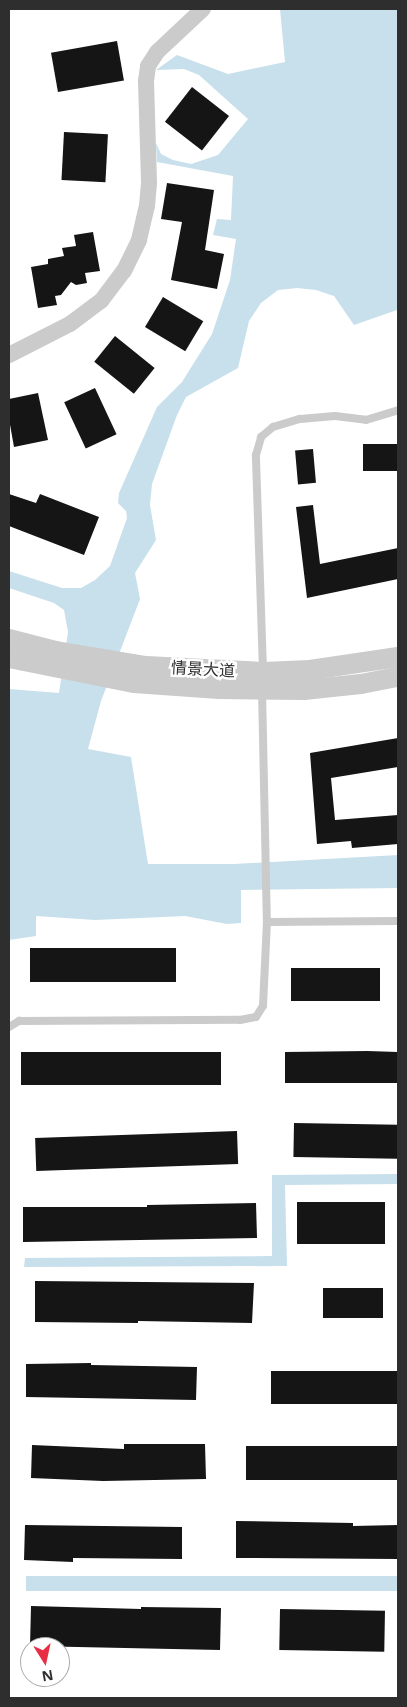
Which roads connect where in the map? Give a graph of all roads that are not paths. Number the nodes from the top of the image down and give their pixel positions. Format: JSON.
{"nodes":[{"id":1,"x":203,"y":9,"type":"edge"},
{"id":2,"x":9,"y":355,"type":"edge"},
{"id":3,"x":398,"y":410,"type":"edge"},
{"id":4,"x":9,"y":639,"type":"edge"},
{"id":5,"x":398,"y":657,"type":"edge"},
{"id":6,"x":9,"y":658,"type":"edge"},
{"id":7,"x":54,"y":659,"type":"junction"},
{"id":8,"x":398,"y":677,"type":"edge"},
{"id":9,"x":263,"y":682,"type":"junction"},
{"id":10,"x":398,"y":921,"type":"edge"},
{"id":11,"x":266,"y":922,"type":"junction"},
{"id":12,"x":9,"y":1027,"type":"edge"}],
"edges":[{"from":1,"to":2,"type":"street"},
{"from":3,"to":9,"type":"lane"},
{"from":4,"to":7,"type":"street","name":"情景大道"},
{"from":5,"to":9,"type":"street","name":"情景大道"},
{"from":6,"to":7,"type":"street","name":"情景大道"},
{"from":7,"to":9,"type":"street","name":"情景大道"},
{"from":8,"to":9,"type":"street","name":"情景大道"},
{"from":9,"to":11,"type":"lane"},
{"from":10,"to":11,"type":"lane"},
{"from":11,"to":12,"type":"lane"}]}
